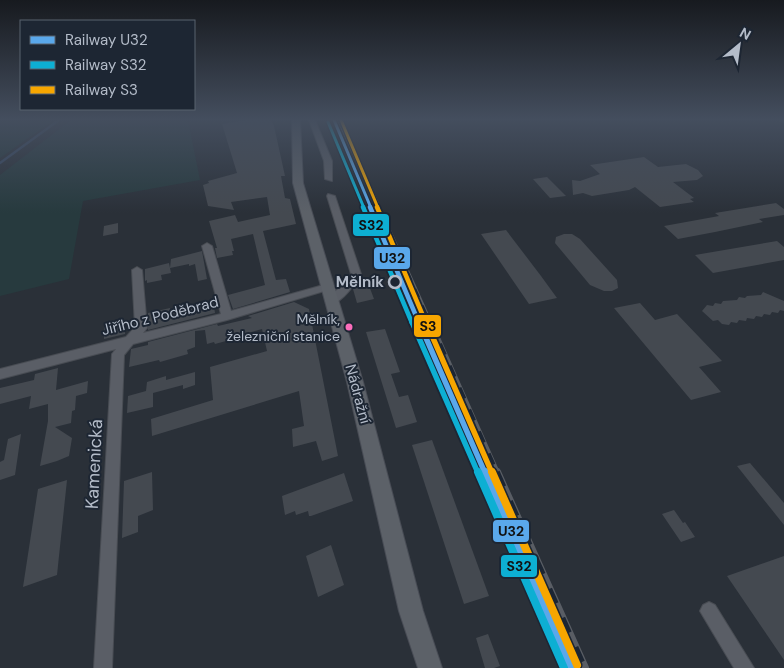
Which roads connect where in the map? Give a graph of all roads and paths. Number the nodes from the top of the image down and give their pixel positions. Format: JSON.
{"nodes":[{"id":1,"x":297,"y":151,"type":"edge"},
{"id":2,"x":324,"y":151,"type":"edge"},
{"id":3,"x":329,"y":179,"type":"dead end"},
{"id":4,"x":331,"y":196,"type":"dead end"},
{"id":5,"x":207,"y":246,"type":"dead end"},
{"id":6,"x":137,"y":270,"type":"dead end"},
{"id":7,"x":329,"y":294,"type":"junction"},
{"id":8,"x":227,"y":316,"type":"junction"},
{"id":9,"x":130,"y":340,"type":"junction"},
{"id":10,"x":0,"y":374,"type":"edge"},
{"id":11,"x":709,"y":611,"type":"dead end"},
{"id":12,"x":103,"y":668,"type":"edge"},
{"id":13,"x":430,"y":668,"type":"edge"},
{"id":14,"x":745,"y":668,"type":"edge"}],
"edges":[{"from":1,"to":7,"type":"main road","name":"Nádražní"},
{"from":2,"to":3,"type":"street"},
{"from":4,"to":7,"type":"street"},
{"from":5,"to":8,"type":"street"},
{"from":6,"to":9,"type":"street","name":"Kamenická"},
{"from":7,"to":8,"type":"street","name":"Jiřího z Poděbrad"},
{"from":7,"to":13,"type":"main road","name":"Nádražní"},
{"from":8,"to":9,"type":"street","name":"Jiřího z Poděbrad"},
{"from":9,"to":10,"type":"street","name":"Jiřího z Poděbrad"},
{"from":9,"to":12,"type":"street","name":"Kamenická"},
{"from":11,"to":14,"type":"street"}]}
